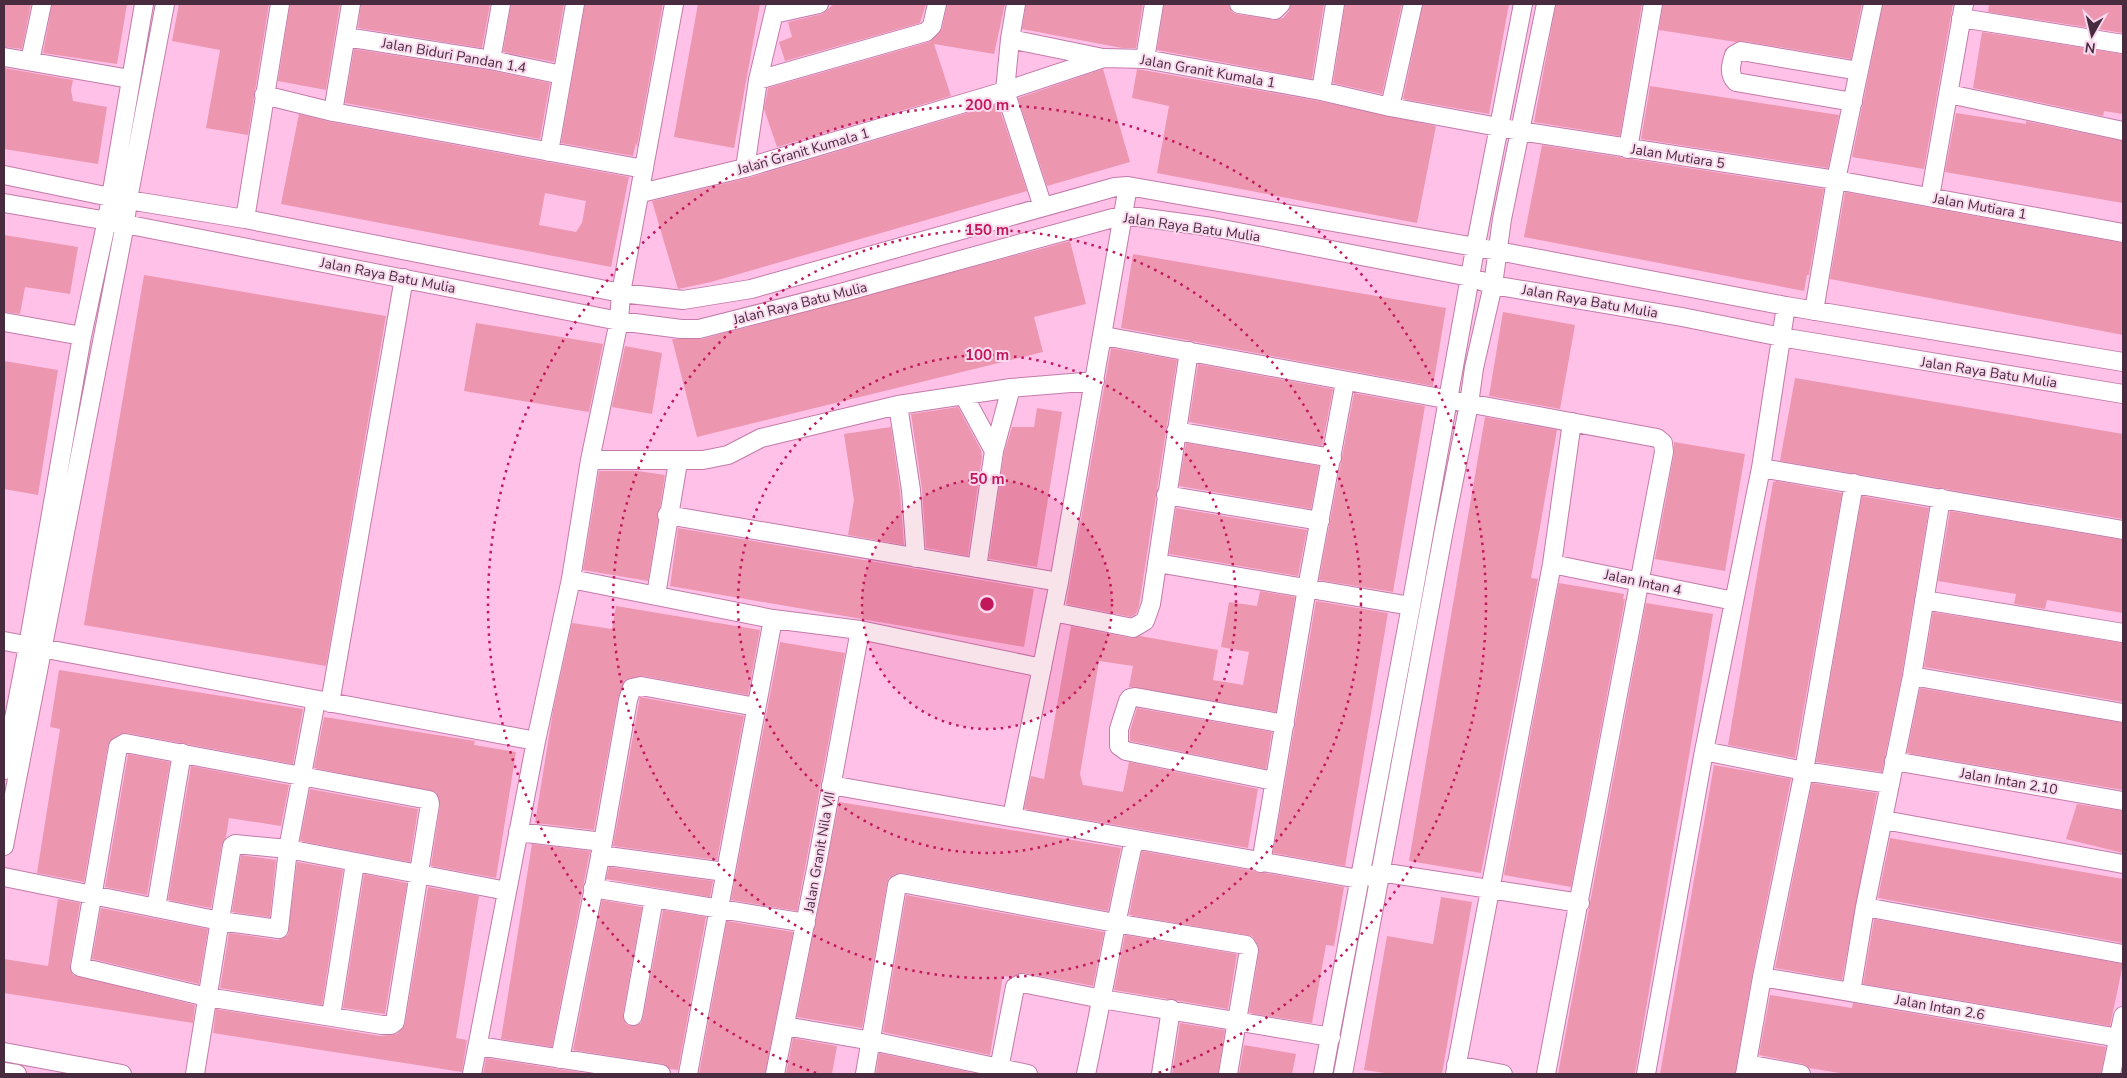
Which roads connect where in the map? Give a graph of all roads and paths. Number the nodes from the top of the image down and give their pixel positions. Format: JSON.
{"nodes":[{"id":1,"x":42,"y":4,"type":"edge"},
{"id":2,"x":144,"y":4,"type":"edge"},
{"id":3,"x":165,"y":4,"type":"edge"},
{"id":4,"x":280,"y":4,"type":"edge"},
{"id":5,"x":351,"y":4,"type":"edge"},
{"id":6,"x":501,"y":4,"type":"edge"},
{"id":7,"x":575,"y":4,"type":"edge"},
{"id":8,"x":674,"y":4,"type":"edge"},
{"id":9,"x":819,"y":4,"type":"edge"},
{"id":10,"x":938,"y":4,"type":"edge"},
{"id":11,"x":1016,"y":4,"type":"edge"},
{"id":12,"x":1154,"y":4,"type":"edge"},
{"id":13,"x":1239,"y":4,"type":"edge"},
{"id":14,"x":1280,"y":4,"type":"edge"},
{"id":15,"x":1336,"y":4,"type":"edge"},
{"id":16,"x":1413,"y":4,"type":"edge"},
{"id":17,"x":1523,"y":4,"type":"edge"},
{"id":18,"x":1546,"y":4,"type":"edge"},
{"id":19,"x":1653,"y":4,"type":"edge"},
{"id":20,"x":1872,"y":4,"type":"edge"},
{"id":21,"x":775,"y":9,"type":"edge"},
{"id":22,"x":1962,"y":11,"type":"edge"},
{"id":23,"x":346,"y":37,"type":"junction"},
{"id":24,"x":1010,"y":39,"type":"junction"},
{"id":25,"x":2123,"y":44,"type":"edge"},
{"id":26,"x":4,"y":57,"type":"edge"},
{"id":27,"x":1104,"y":58,"type":"junction"},
{"id":28,"x":1145,"y":59,"type":"junction"},
{"id":29,"x":491,"y":60,"type":"junction"},
{"id":30,"x":30,"y":61,"type":"junction"},
{"id":31,"x":1859,"y":71,"type":"junction"},
{"id":32,"x":562,"y":75,"type":"junction"},
{"id":33,"x":130,"y":79,"type":"junction"},
{"id":34,"x":758,"y":80,"type":"junction"},
{"id":35,"x":1005,"y":91,"type":"junction"},
{"id":36,"x":1321,"y":91,"type":"junction"},
{"id":37,"x":1948,"y":94,"type":"junction"},
{"id":38,"x":264,"y":95,"type":"junction"},
{"id":39,"x":1852,"y":102,"type":"junction"},
{"id":40,"x":1390,"y":107,"type":"junction"},
{"id":41,"x":333,"y":112,"type":"junction"},
{"id":42,"x":1499,"y":127,"type":"junction"},
{"id":43,"x":1520,"y":131,"type":"junction"},
{"id":44,"x":2123,"y":131,"type":"edge"},
{"id":45,"x":1628,"y":149,"type":"junction"},
{"id":46,"x":549,"y":152,"type":"junction"},
{"id":47,"x":745,"y":168,"type":"junction"},
{"id":48,"x":644,"y":169,"type":"junction"},
{"id":49,"x":4,"y":175,"type":"edge"},
{"id":50,"x":1836,"y":180,"type":"junction"},
{"id":51,"x":1128,"y":186,"type":"junction"},
{"id":52,"x":641,"y":193,"type":"junction"},
{"id":53,"x":110,"y":197,"type":"junction"},
{"id":54,"x":1930,"y":197,"type":"junction"},
{"id":55,"x":128,"y":198,"type":"junction"},
{"id":56,"x":4,"y":203,"type":"edge"},
{"id":57,"x":1043,"y":207,"type":"junction"},
{"id":58,"x":1124,"y":214,"type":"junction"},
{"id":59,"x":245,"y":219,"type":"junction"},
{"id":60,"x":107,"y":220,"type":"junction"},
{"id":61,"x":125,"y":224,"type":"junction"},
{"id":62,"x":2123,"y":233,"type":"edge"},
{"id":63,"x":1475,"y":249,"type":"junction"},
{"id":64,"x":1498,"y":251,"type":"junction"},
{"id":65,"x":404,"y":278,"type":"junction"},
{"id":66,"x":1470,"y":278,"type":"junction"},
{"id":67,"x":1493,"y":285,"type":"junction"},
{"id":68,"x":622,"y":293,"type":"junction"},
{"id":69,"x":1786,"y":306,"type":"junction"},
{"id":70,"x":1814,"y":311,"type":"junction"},
{"id":71,"x":619,"y":321,"type":"junction"},
{"id":72,"x":4,"y":322,"type":"edge"},
{"id":73,"x":82,"y":336,"type":"junction"},
{"id":74,"x":1104,"y":336,"type":"junction"},
{"id":75,"x":1781,"y":337,"type":"junction"},
{"id":76,"x":1189,"y":352,"type":"junction"},
{"id":77,"x":2123,"y":362,"type":"edge"},
{"id":78,"x":1095,"y":381,"type":"junction"},
{"id":79,"x":1345,"y":382,"type":"junction"},
{"id":80,"x":1011,"y":388,"type":"junction"},
{"id":81,"x":2123,"y":394,"type":"edge"},
{"id":82,"x":964,"y":396,"type":"junction"},
{"id":83,"x":1448,"y":400,"type":"junction"},
{"id":84,"x":1469,"y":404,"type":"junction"},
{"id":85,"x":898,"y":405,"type":"junction"},
{"id":86,"x":1572,"y":422,"type":"junction"},
{"id":87,"x":1176,"y":431,"type":"junction"},
{"id":88,"x":994,"y":451,"type":"junction"},
{"id":89,"x":1332,"y":458,"type":"junction"},
{"id":90,"x":590,"y":460,"type":"junction"},
{"id":91,"x":678,"y":462,"type":"junction"},
{"id":92,"x":1761,"y":468,"type":"junction"},
{"id":93,"x":1854,"y":483,"type":"junction"},
{"id":94,"x":1166,"y":495,"type":"junction"},
{"id":95,"x":1941,"y":498,"type":"junction"},
{"id":96,"x":667,"y":515,"type":"junction"},
{"id":97,"x":1320,"y":520,"type":"junction"},
{"id":98,"x":2123,"y":530,"type":"edge"},
{"id":99,"x":916,"y":558,"type":"junction"},
{"id":100,"x":1157,"y":562,"type":"junction"},
{"id":101,"x":1552,"y":564,"type":"junction"},
{"id":102,"x":978,"y":568,"type":"junction"},
{"id":103,"x":571,"y":580,"type":"junction"},
{"id":104,"x":1059,"y":582,"type":"junction"},
{"id":105,"x":1640,"y":582,"type":"junction"},
{"id":106,"x":1307,"y":588,"type":"junction"},
{"id":107,"x":656,"y":595,"type":"junction"},
{"id":108,"x":1924,"y":600,"type":"junction"},
{"id":109,"x":1734,"y":601,"type":"junction"},
{"id":110,"x":1411,"y":606,"type":"junction"},
{"id":111,"x":1053,"y":612,"type":"junction"},
{"id":112,"x":773,"y":619,"type":"junction"},
{"id":113,"x":860,"y":630,"type":"junction"},
{"id":114,"x":2123,"y":634,"type":"edge"},
{"id":115,"x":4,"y":641,"type":"edge"},
{"id":116,"x":36,"y":647,"type":"junction"},
{"id":117,"x":1042,"y":668,"type":"junction"},
{"id":118,"x":1912,"y":676,"type":"junction"},
{"id":119,"x":323,"y":701,"type":"junction"},
{"id":120,"x":756,"y":706,"type":"junction"},
{"id":121,"x":2123,"y":713,"type":"edge"},
{"id":122,"x":1285,"y":724,"type":"junction"},
{"id":123,"x":7,"y":738,"type":"edge"},
{"id":124,"x":536,"y":741,"type":"junction"},
{"id":125,"x":1704,"y":751,"type":"junction"},
{"id":126,"x":182,"y":753,"type":"junction"},
{"id":127,"x":1894,"y":761,"type":"junction"},
{"id":128,"x":4,"y":770,"type":"edge"},
{"id":129,"x":1804,"y":771,"type":"junction"},
{"id":130,"x":301,"y":775,"type":"junction"},
{"id":131,"x":1274,"y":781,"type":"junction"},
{"id":132,"x":1890,"y":784,"type":"junction"},
{"id":133,"x":831,"y":785,"type":"junction"},
{"id":134,"x":2123,"y":801,"type":"edge"},
{"id":135,"x":1012,"y":817,"type":"junction"},
{"id":136,"x":1884,"y":820,"type":"junction"},
{"id":137,"x":518,"y":832,"type":"junction"},
{"id":138,"x":1134,"y":840,"type":"junction"},
{"id":139,"x":4,"y":846,"type":"edge"},
{"id":140,"x":601,"y":848,"type":"junction"},
{"id":141,"x":288,"y":849,"type":"junction"},
{"id":142,"x":355,"y":863,"type":"junction"},
{"id":143,"x":1261,"y":863,"type":"junction"},
{"id":144,"x":2123,"y":864,"type":"edge"},
{"id":145,"x":725,"y":872,"type":"junction"},
{"id":146,"x":1380,"y":872,"type":"junction"},
{"id":147,"x":420,"y":874,"type":"junction"},
{"id":148,"x":4,"y":877,"type":"edge"},
{"id":149,"x":1359,"y":879,"type":"junction"},
{"id":150,"x":593,"y":888,"type":"junction"},
{"id":151,"x":1488,"y":888,"type":"junction"},
{"id":152,"x":507,"y":891,"type":"junction"},
{"id":153,"x":92,"y":896,"type":"junction"},
{"id":154,"x":654,"y":898,"type":"junction"},
{"id":155,"x":1580,"y":903,"type":"junction"},
{"id":156,"x":156,"y":908,"type":"junction"},
{"id":157,"x":1865,"y":908,"type":"junction"},
{"id":158,"x":717,"y":909,"type":"junction"},
{"id":159,"x":220,"y":921,"type":"junction"},
{"id":160,"x":1114,"y":923,"type":"junction"},
{"id":161,"x":806,"y":924,"type":"junction"},
{"id":162,"x":2123,"y":954,"type":"edge"},
{"id":163,"x":1762,"y":977,"type":"junction"},
{"id":164,"x":1851,"y":992,"type":"junction"},
{"id":165,"x":207,"y":997,"type":"junction"},
{"id":166,"x":1102,"y":999,"type":"junction"},
{"id":167,"x":1171,"y":1009,"type":"junction"},
{"id":168,"x":331,"y":1016,"type":"junction"},
{"id":169,"x":633,"y":1016,"type":"dead end"},
{"id":170,"x":2123,"y":1016,"type":"edge"},
{"id":171,"x":1237,"y":1022,"type":"junction"},
{"id":172,"x":785,"y":1026,"type":"junction"},
{"id":173,"x":1331,"y":1037,"type":"junction"},
{"id":174,"x":2119,"y":1038,"type":"junction"},
{"id":175,"x":872,"y":1041,"type":"junction"},
{"id":176,"x":478,"y":1046,"type":"junction"},
{"id":177,"x":4,"y":1052,"type":"edge"},
{"id":178,"x":560,"y":1060,"type":"junction"},
{"id":179,"x":1746,"y":1069,"type":"edge"},
{"id":180,"x":1456,"y":1070,"type":"edge"},
{"id":181,"x":999,"y":1071,"type":"edge"},
{"id":182,"x":4,"y":1072,"type":"edge"},
{"id":183,"x":17,"y":1074,"type":"edge"},
{"id":184,"x":122,"y":1074,"type":"edge"},
{"id":185,"x":195,"y":1074,"type":"edge"},
{"id":186,"x":472,"y":1074,"type":"edge"},
{"id":187,"x":661,"y":1074,"type":"edge"},
{"id":188,"x":688,"y":1074,"type":"edge"},
{"id":189,"x":775,"y":1074,"type":"edge"},
{"id":190,"x":865,"y":1074,"type":"edge"},
{"id":191,"x":1028,"y":1074,"type":"edge"},
{"id":192,"x":1086,"y":1074,"type":"edge"},
{"id":193,"x":1161,"y":1074,"type":"edge"},
{"id":194,"x":1228,"y":1074,"type":"edge"},
{"id":195,"x":1324,"y":1074,"type":"edge"},
{"id":196,"x":1343,"y":1074,"type":"edge"},
{"id":197,"x":1503,"y":1074,"type":"edge"},
{"id":198,"x":1546,"y":1074,"type":"edge"},
{"id":199,"x":1646,"y":1074,"type":"edge"},
{"id":200,"x":1801,"y":1074,"type":"edge"},
{"id":201,"x":2111,"y":1074,"type":"edge"}],
"edges":[{"from":1,"to":30,"type":"street"},
{"from":2,"to":33,"type":"street"},
{"from":3,"to":55,"type":"street"},
{"from":4,"to":38,"type":"street"},
{"from":5,"to":23,"type":"street"},
{"from":6,"to":29,"type":"street"},
{"from":7,"to":32,"type":"street"},
{"from":8,"to":48,"type":"street"},
{"from":9,"to":21,"type":"street"},
{"from":10,"to":34,"type":"street"},
{"from":11,"to":24,"type":"street"},
{"from":12,"to":28,"type":"street"},
{"from":13,"to":14,"type":"street"},
{"from":15,"to":36,"type":"street"},
{"from":16,"to":40,"type":"street"},
{"from":17,"to":42,"type":"street"},
{"from":18,"to":43,"type":"street"},
{"from":19,"to":45,"type":"street"},
{"from":20,"to":31,"type":"street"},
{"from":21,"to":34,"type":"street"},
{"from":22,"to":25,"type":"street"},
{"from":22,"to":37,"type":"street"},
{"from":23,"to":29,"type":"street","name":"Jalan Biduri Pandan 1.4"},
{"from":23,"to":41,"type":"street"},
{"from":24,"to":27,"type":"street"},
{"from":24,"to":35,"type":"street"},
{"from":26,"to":30,"type":"street"},
{"from":27,"to":28,"type":"street","name":"Jalan Granit Kumala 1"},
{"from":27,"to":35,"type":"street","name":"Jalan Granit Kumala 1"},
{"from":28,"to":36,"type":"street","name":"Jalan Granit Kumala 1"},
{"from":29,"to":32,"type":"street","name":"Jalan Biduri Pandan 1.4"},
{"from":30,"to":33,"type":"street"},
{"from":31,"to":39,"type":"street"},
{"from":31,"to":39,"type":"street"},
{"from":32,"to":46,"type":"street"},
{"from":33,"to":53,"type":"street"},
{"from":34,"to":47,"type":"street"},
{"from":35,"to":47,"type":"street","name":"Jalan Granit Kumala 1"},
{"from":35,"to":57,"type":"street"},
{"from":36,"to":40,"type":"street","name":"Jalan Granit Kumala 1"},
{"from":37,"to":44,"type":"street"},
{"from":37,"to":54,"type":"street"},
{"from":38,"to":41,"type":"street"},
{"from":38,"to":59,"type":"street"},
{"from":39,"to":50,"type":"street"},
{"from":40,"to":42,"type":"street","name":"Jalan Granit Kumala 1"},
{"from":41,"to":46,"type":"street"},
{"from":42,"to":43,"type":"street","name":"Jalan Granit Kumala 1"},
{"from":42,"to":63,"type":"street"},
{"from":43,"to":45,"type":"street","name":"Jalan Mutiara 5"},
{"from":43,"to":64,"type":"street"},
{"from":45,"to":50,"type":"street","name":"Jalan Mutiara 5"},
{"from":46,"to":48,"type":"street"},
{"from":47,"to":52,"type":"street","name":"Jalan Granit Kumala 1"},
{"from":48,"to":52,"type":"street"},
{"from":49,"to":53,"type":"street"},
{"from":50,"to":54,"type":"street","name":"Jalan Mutiara 1"},
{"from":50,"to":70,"type":"street"},
{"from":51,"to":57,"type":"street"},
{"from":51,"to":58,"type":"street"},
{"from":51,"to":63,"type":"street"},
{"from":52,"to":68,"type":"street"},
{"from":53,"to":55,"type":"street"},
{"from":53,"to":60,"type":"street"},
{"from":54,"to":62,"type":"street","name":"Jalan Mutiara 1"},
{"from":55,"to":59,"type":"street"},
{"from":55,"to":61,"type":"street"},
{"from":56,"to":60,"type":"street","name":"Jalan Raya Batu Mulia"},
{"from":57,"to":68,"type":"street"},
{"from":58,"to":66,"type":"street","name":"Jalan Raya Batu Mulia"},
{"from":58,"to":71,"type":"street","name":"Jalan Raya Batu Mulia"},
{"from":58,"to":74,"type":"street"},
{"from":59,"to":68,"type":"street"},
{"from":60,"to":61,"type":"street","name":"Jalan Raya Batu Mulia"},
{"from":60,"to":73,"type":"street"},
{"from":61,"to":65,"type":"street","name":"Jalan Raya Batu Mulia"},
{"from":61,"to":116,"type":"street"},
{"from":63,"to":64,"type":"street"},
{"from":63,"to":66,"type":"street"},
{"from":64,"to":67,"type":"street"},
{"from":64,"to":69,"type":"street"},
{"from":65,"to":71,"type":"street","name":"Jalan Raya Batu Mulia"},
{"from":65,"to":119,"type":"street"},
{"from":66,"to":67,"type":"street","name":"Jalan Raya Batu Mulia"},
{"from":66,"to":83,"type":"street"},
{"from":67,"to":75,"type":"street","name":"Jalan Raya Batu Mulia"},
{"from":67,"to":84,"type":"street"},
{"from":68,"to":71,"type":"street"},
{"from":69,"to":70,"type":"street"},
{"from":69,"to":75,"type":"street"},
{"from":70,"to":77,"type":"street"},
{"from":71,"to":90,"type":"street"},
{"from":72,"to":73,"type":"street"},
{"from":73,"to":116,"type":"street"},
{"from":74,"to":76,"type":"street"},
{"from":74,"to":78,"type":"street"},
{"from":75,"to":81,"type":"street","name":"Jalan Raya Batu Mulia"},
{"from":75,"to":92,"type":"street"},
{"from":76,"to":79,"type":"street"},
{"from":76,"to":87,"type":"street"},
{"from":78,"to":80,"type":"street"},
{"from":78,"to":104,"type":"street"},
{"from":79,"to":83,"type":"street"},
{"from":79,"to":89,"type":"street"},
{"from":80,"to":82,"type":"street"},
{"from":80,"to":88,"type":"street"},
{"from":82,"to":85,"type":"street"},
{"from":82,"to":88,"type":"street"},
{"from":83,"to":84,"type":"street"},
{"from":83,"to":110,"type":"street"},
{"from":84,"to":86,"type":"street"},
{"from":84,"to":146,"type":"street"},
{"from":85,"to":91,"type":"street"},
{"from":85,"to":99,"type":"street"},
{"from":86,"to":101,"type":"street"},
{"from":86,"to":105,"type":"street"},
{"from":87,"to":89,"type":"street"},
{"from":87,"to":94,"type":"street"},
{"from":88,"to":102,"type":"street"},
{"from":89,"to":97,"type":"street"},
{"from":90,"to":91,"type":"street"},
{"from":90,"to":103,"type":"street"},
{"from":91,"to":96,"type":"street"},
{"from":92,"to":93,"type":"street"},
{"from":92,"to":109,"type":"street"},
{"from":93,"to":95,"type":"street"},
{"from":93,"to":129,"type":"street"},
{"from":94,"to":97,"type":"street"},
{"from":94,"to":100,"type":"street"},
{"from":95,"to":98,"type":"street"},
{"from":95,"to":108,"type":"street"},
{"from":96,"to":99,"type":"street"},
{"from":96,"to":107,"type":"street"},
{"from":97,"to":106,"type":"street"},
{"from":99,"to":102,"type":"street"},
{"from":100,"to":106,"type":"street"},
{"from":100,"to":111,"type":"street"},
{"from":101,"to":105,"type":"street","name":"Jalan Intan 4"},
{"from":101,"to":151,"type":"street"},
{"from":102,"to":104,"type":"street"},
{"from":103,"to":107,"type":"street"},
{"from":103,"to":124,"type":"street"},
{"from":104,"to":111,"type":"street"},
{"from":105,"to":109,"type":"street","name":"Jalan Intan 4"},
{"from":105,"to":155,"type":"street"},
{"from":106,"to":110,"type":"street"},
{"from":106,"to":122,"type":"street"},
{"from":107,"to":112,"type":"street"},
{"from":108,"to":114,"type":"street"},
{"from":108,"to":118,"type":"street"},
{"from":109,"to":125,"type":"street"},
{"from":110,"to":149,"type":"street"},
{"from":111,"to":117,"type":"street"},
{"from":112,"to":113,"type":"street"},
{"from":112,"to":120,"type":"street"},
{"from":113,"to":117,"type":"street"},
{"from":113,"to":133,"type":"street","name":"Jalan Granit Nila VII"},
{"from":115,"to":116,"type":"street"},
{"from":116,"to":119,"type":"street"},
{"from":116,"to":123,"type":"street"},
{"from":116,"to":139,"type":"street"},
{"from":117,"to":135,"type":"street"},
{"from":118,"to":121,"type":"street"},
{"from":118,"to":127,"type":"street"},
{"from":119,"to":124,"type":"street"},
{"from":119,"to":130,"type":"street"},
{"from":120,"to":140,"type":"street"},
{"from":120,"to":145,"type":"street"},
{"from":122,"to":131,"type":"street"},
{"from":122,"to":131,"type":"street"},
{"from":123,"to":128,"type":"street"},
{"from":124,"to":137,"type":"street"},
{"from":125,"to":129,"type":"street"},
{"from":125,"to":199,"type":"street"},
{"from":126,"to":130,"type":"street"},
{"from":126,"to":153,"type":"street"},
{"from":126,"to":156,"type":"street"},
{"from":127,"to":132,"type":"street"},
{"from":127,"to":134,"type":"street","name":"Jalan Intan 2.10"},
{"from":129,"to":132,"type":"street"},
{"from":129,"to":163,"type":"street"},
{"from":130,"to":141,"type":"street"},
{"from":130,"to":147,"type":"street"},
{"from":131,"to":143,"type":"street"},
{"from":132,"to":136,"type":"street"},
{"from":133,"to":135,"type":"street"},
{"from":133,"to":161,"type":"street","name":"Jalan Granit Nila VII"},
{"from":135,"to":138,"type":"street"},
{"from":136,"to":144,"type":"street"},
{"from":136,"to":157,"type":"street"},
{"from":137,"to":140,"type":"street"},
{"from":137,"to":152,"type":"street"},
{"from":138,"to":143,"type":"street"},
{"from":138,"to":160,"type":"street"},
{"from":140,"to":145,"type":"street"},
{"from":140,"to":150,"type":"street"},
{"from":141,"to":142,"type":"street"},
{"from":141,"to":159,"type":"street"},
{"from":141,"to":159,"type":"street"},
{"from":142,"to":147,"type":"street"},
{"from":142,"to":168,"type":"street"},
{"from":143,"to":149,"type":"street"},
{"from":145,"to":158,"type":"street"},
{"from":146,"to":149,"type":"street"},
{"from":146,"to":151,"type":"street"},
{"from":146,"to":196,"type":"street"},
{"from":147,"to":152,"type":"street"},
{"from":147,"to":168,"type":"street"},
{"from":148,"to":153,"type":"street"},
{"from":149,"to":173,"type":"street"},
{"from":150,"to":154,"type":"street"},
{"from":150,"to":178,"type":"street"},
{"from":151,"to":155,"type":"street"},
{"from":151,"to":180,"type":"street"},
{"from":152,"to":176,"type":"street"},
{"from":153,"to":156,"type":"street"},
{"from":153,"to":165,"type":"street"},
{"from":154,"to":158,"type":"street"},
{"from":154,"to":169,"type":"street"},
{"from":155,"to":198,"type":"street"},
{"from":156,"to":159,"type":"street"},
{"from":157,"to":162,"type":"street"},
{"from":157,"to":164,"type":"street"},
{"from":158,"to":161,"type":"street"},
{"from":158,"to":188,"type":"street"},
{"from":159,"to":165,"type":"street"},
{"from":160,"to":166,"type":"street"},
{"from":160,"to":171,"type":"street"},
{"from":160,"to":175,"type":"street"},
{"from":161,"to":172,"type":"street","name":"Jalan Granit Nila VII"},
{"from":163,"to":164,"type":"street","name":"Jalan Intan 2.6"},
{"from":163,"to":179,"type":"street"},
{"from":164,"to":174,"type":"street","name":"Jalan Intan 2.6"},
{"from":165,"to":168,"type":"street"},
{"from":165,"to":185,"type":"street"},
{"from":166,"to":167,"type":"street"},
{"from":166,"to":181,"type":"street"},
{"from":166,"to":192,"type":"street"},
{"from":167,"to":171,"type":"street"},
{"from":167,"to":193,"type":"street"},
{"from":170,"to":174,"type":"street"},
{"from":171,"to":173,"type":"street"},
{"from":171,"to":194,"type":"street"},
{"from":172,"to":175,"type":"street"},
{"from":172,"to":189,"type":"street","name":"Jalan Granit Nila VII"},
{"from":173,"to":195,"type":"street"},
{"from":174,"to":201,"type":"street"},
{"from":175,"to":181,"type":"street"},
{"from":175,"to":190,"type":"street"},
{"from":176,"to":178,"type":"street"},
{"from":176,"to":186,"type":"street"},
{"from":177,"to":184,"type":"street"},
{"from":178,"to":187,"type":"street"},
{"from":179,"to":200,"type":"street"},
{"from":180,"to":197,"type":"street"},
{"from":181,"to":191,"type":"street"},
{"from":182,"to":183,"type":"street"}]}
